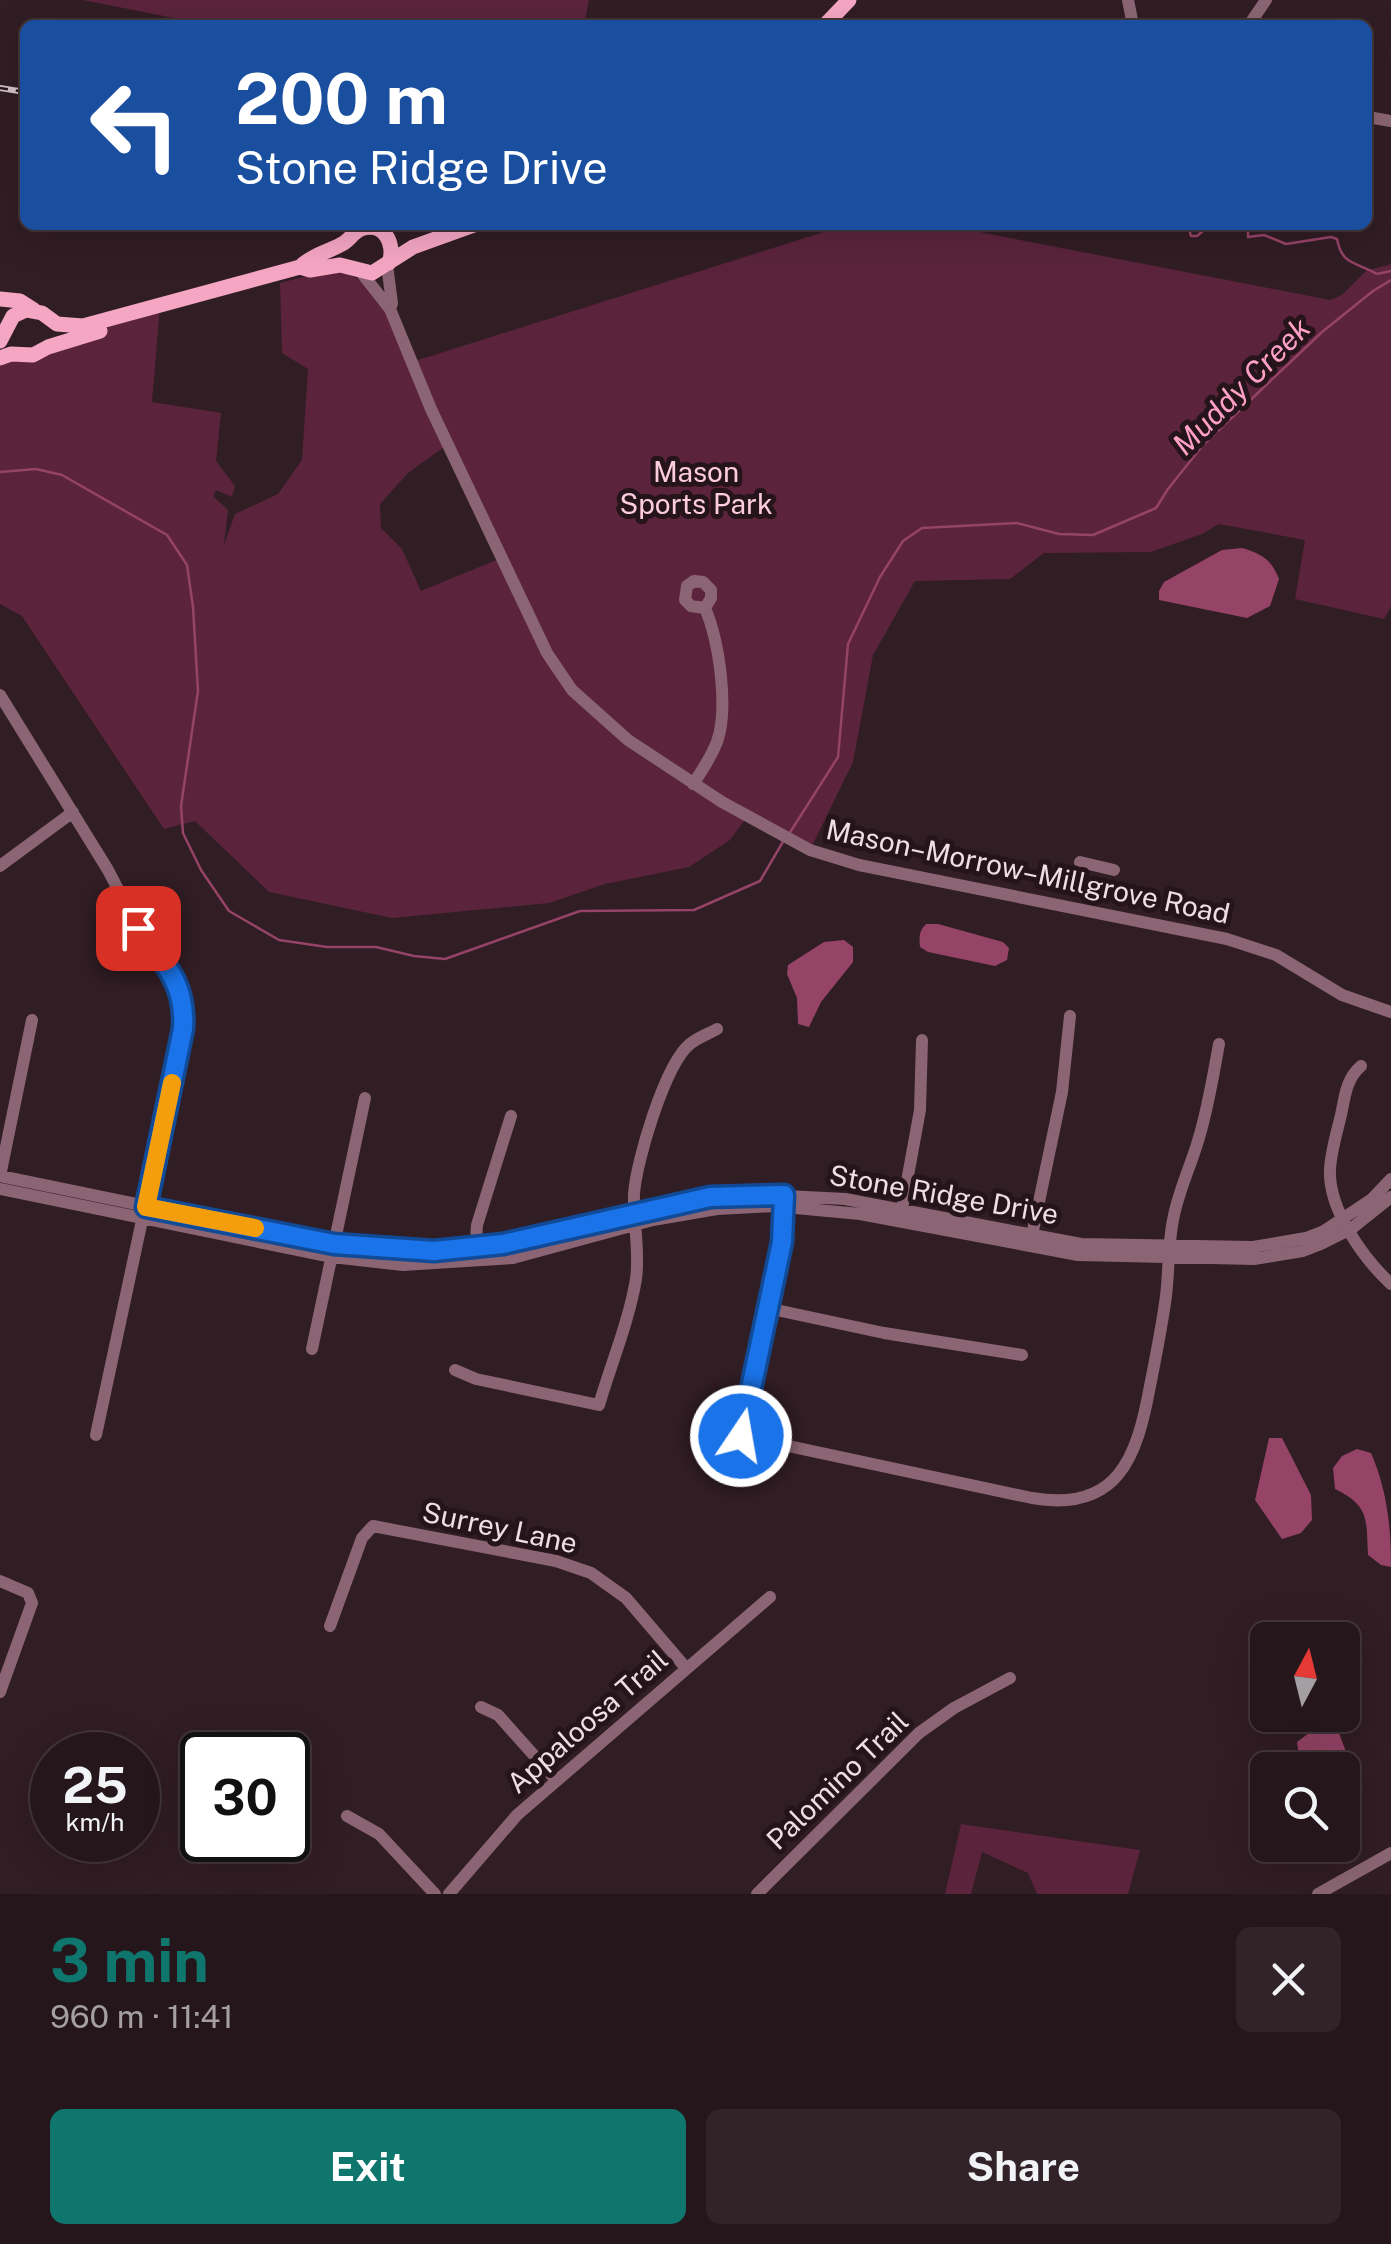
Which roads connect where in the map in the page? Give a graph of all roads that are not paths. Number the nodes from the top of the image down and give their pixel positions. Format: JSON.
{"nodes":[{"id":1,"x":849,"y":0,"type":"edge"},
{"id":2,"x":829,"y":20,"type":"edge"},
{"id":3,"x":362,"y":230,"type":"edge"},
{"id":4,"x":378,"y":230,"type":"edge"},
{"id":5,"x":450,"y":230,"type":"edge"},
{"id":6,"x":459,"y":230,"type":"edge"},
{"id":7,"x":387,"y":236,"type":"junction"},
{"id":8,"x":348,"y":242,"type":"junction"},
{"id":9,"x":388,"y":264,"type":"junction"},
{"id":10,"x":300,"y":268,"type":"junction"},
{"id":11,"x":358,"y":270,"type":"junction"},
{"id":12,"x":0,"y":299,"type":"edge"},
{"id":13,"x":390,"y":309,"type":"junction"},
{"id":14,"x":42,"y":315,"type":"junction"},
{"id":15,"x":125,"y":317,"type":"junction"},
{"id":16,"x":3,"y":329,"type":"edge"},
{"id":17,"x":48,"y":347,"type":"junction"},
{"id":18,"x":22,"y":354,"type":"junction"},
{"id":19,"x":0,"y":358,"type":"edge"},
{"id":20,"x":705,"y":608,"type":"dead end"},
{"id":21,"x":0,"y":695,"type":"edge"},
{"id":22,"x":694,"y":784,"type":"junction"},
{"id":23,"x":72,"y":812,"type":"junction"},
{"id":24,"x":1080,"y":862,"type":"dead end"},
{"id":25,"x":0,"y":866,"type":"edge"},
{"id":26,"x":1114,"y":870,"type":"dead end"},
{"id":27,"x":1391,"y":1012,"type":"edge"},
{"id":28,"x":1070,"y":1016,"type":"dead end"},
{"id":29,"x":32,"y":1020,"type":"dead end"},
{"id":30,"x":717,"y":1029,"type":"dead end"},
{"id":31,"x":922,"y":1040,"type":"dead end"},
{"id":32,"x":1219,"y":1044,"type":"dead end"},
{"id":33,"x":1361,"y":1066,"type":"dead end"},
{"id":34,"x":366,"y":1098,"type":"dead end"},
{"id":35,"x":510,"y":1116,"type":"dead end"},
{"id":36,"x":0,"y":1176,"type":"edge"},
{"id":37,"x":1391,"y":1179,"type":"edge"},
{"id":38,"x":0,"y":1189,"type":"edge"},
{"id":39,"x":1391,"y":1196,"type":"edge"},
{"id":40,"x":785,"y":1200,"type":"junction"},
{"id":41,"x":145,"y":1213,"type":"junction"},
{"id":42,"x":901,"y":1215,"type":"junction"},
{"id":43,"x":636,"y":1218,"type":"junction"},
{"id":44,"x":1348,"y":1224,"type":"junction"},
{"id":45,"x":1031,"y":1242,"type":"junction"},
{"id":46,"x":333,"y":1251,"type":"junction"},
{"id":47,"x":1170,"y":1253,"type":"junction"},
{"id":48,"x":476,"y":1254,"type":"junction"},
{"id":49,"x":1391,"y":1284,"type":"edge"},
{"id":50,"x":767,"y":1308,"type":"junction"},
{"id":51,"x":312,"y":1349,"type":"dead end"},
{"id":52,"x":1022,"y":1355,"type":"dead end"},
{"id":53,"x":455,"y":1370,"type":"dead end"},
{"id":54,"x":96,"y":1435,"type":"dead end"},
{"id":55,"x":0,"y":1581,"type":"edge"},
{"id":56,"x":770,"y":1597,"type":"dead end"},
{"id":57,"x":330,"y":1626,"type":"dead end"},
{"id":58,"x":686,"y":1668,"type":"junction"},
{"id":59,"x":1010,"y":1678,"type":"dead end"},
{"id":60,"x":0,"y":1692,"type":"edge"},
{"id":61,"x":481,"y":1707,"type":"dead end"},
{"id":62,"x":556,"y":1780,"type":"junction"},
{"id":63,"x":347,"y":1816,"type":"dead end"},
{"id":64,"x":1391,"y":1853,"type":"edge"},
{"id":65,"x":436,"y":1894,"type":"edge"},
{"id":66,"x":448,"y":1894,"type":"edge"},
{"id":67,"x":757,"y":1894,"type":"edge"},
{"id":68,"x":1318,"y":1894,"type":"edge"}],
"edges":[{"from":1,"to":2,"type":"main road"},
{"from":3,"to":8,"type":"main road"},
{"from":4,"to":7,"type":"main road"},
{"from":5,"to":7,"type":"main road"},
{"from":6,"to":9,"type":"main road"},
{"from":7,"to":9,"type":"main road"},
{"from":8,"to":10,"type":"main road"},
{"from":8,"to":11,"type":"main road"},
{"from":9,"to":11,"type":"main road"},
{"from":9,"to":13,"type":"street","name":"Mason–Morrow–Millgrove Road"},
{"from":10,"to":11,"type":"main road"},
{"from":10,"to":15,"type":"main road"},
{"from":11,"to":13,"type":"street","name":"Mason–Morrow–Millgrove Road"},
{"from":12,"to":14,"type":"main road"},
{"from":13,"to":22,"type":"street","name":"Mason–Morrow–Millgrove Road"},
{"from":14,"to":15,"type":"main road"},
{"from":14,"to":16,"type":"main road"},
{"from":14,"to":17,"type":"main road"},
{"from":15,"to":17,"type":"main road"},
{"from":16,"to":18,"type":"main road"},
{"from":17,"to":18,"type":"main road"},
{"from":18,"to":19,"type":"main road"},
{"from":20,"to":22,"type":"street"},
{"from":21,"to":23,"type":"street"},
{"from":22,"to":27,"type":"street","name":"Mason–Morrow–Millgrove Road"},
{"from":23,"to":25,"type":"street"},
{"from":23,"to":41,"type":"street"},
{"from":24,"to":26,"type":"street"},
{"from":28,"to":45,"type":"street"},
{"from":29,"to":36,"type":"street"},
{"from":30,"to":43,"type":"street"},
{"from":31,"to":42,"type":"street"},
{"from":32,"to":47,"type":"street"},
{"from":33,"to":44,"type":"street"},
{"from":34,"to":46,"type":"street"},
{"from":35,"to":48,"type":"street"},
{"from":36,"to":41,"type":"street","name":"Stone Ridge Drive"},
{"from":37,"to":44,"type":"street","name":"Stone Ridge Drive"},
{"from":38,"to":41,"type":"street","name":"Stone Ridge Drive"},
{"from":39,"to":44,"type":"street","name":"Stone Ridge Drive"},
{"from":40,"to":42,"type":"street","name":"Stone Ridge Drive"},
{"from":40,"to":43,"type":"street","name":"Stone Ridge Drive"},
{"from":40,"to":50,"type":"street"},
{"from":41,"to":46,"type":"street","name":"Stone Ridge Drive"},
{"from":41,"to":54,"type":"street"},
{"from":42,"to":45,"type":"street","name":"Stone Ridge Drive"},
{"from":43,"to":48,"type":"street","name":"Stone Ridge Drive"},
{"from":43,"to":53,"type":"street"},
{"from":44,"to":47,"type":"street","name":"Stone Ridge Drive"},
{"from":44,"to":49,"type":"street"},
{"from":45,"to":47,"type":"street","name":"Stone Ridge Drive"},
{"from":46,"to":48,"type":"street","name":"Stone Ridge Drive"},
{"from":46,"to":51,"type":"street"},
{"from":47,"to":50,"type":"street"},
{"from":50,"to":52,"type":"street"},
{"from":55,"to":60,"type":"street"},
{"from":56,"to":58,"type":"street","name":"Appaloosa Trail"},
{"from":57,"to":58,"type":"street","name":"Surrey Lane"},
{"from":58,"to":62,"type":"street","name":"Appaloosa Trail"},
{"from":59,"to":67,"type":"street","name":"Palomino Trail"},
{"from":61,"to":62,"type":"street"},
{"from":62,"to":66,"type":"street","name":"Appaloosa Trail"},
{"from":63,"to":65,"type":"street"},
{"from":64,"to":68,"type":"street"}]}
